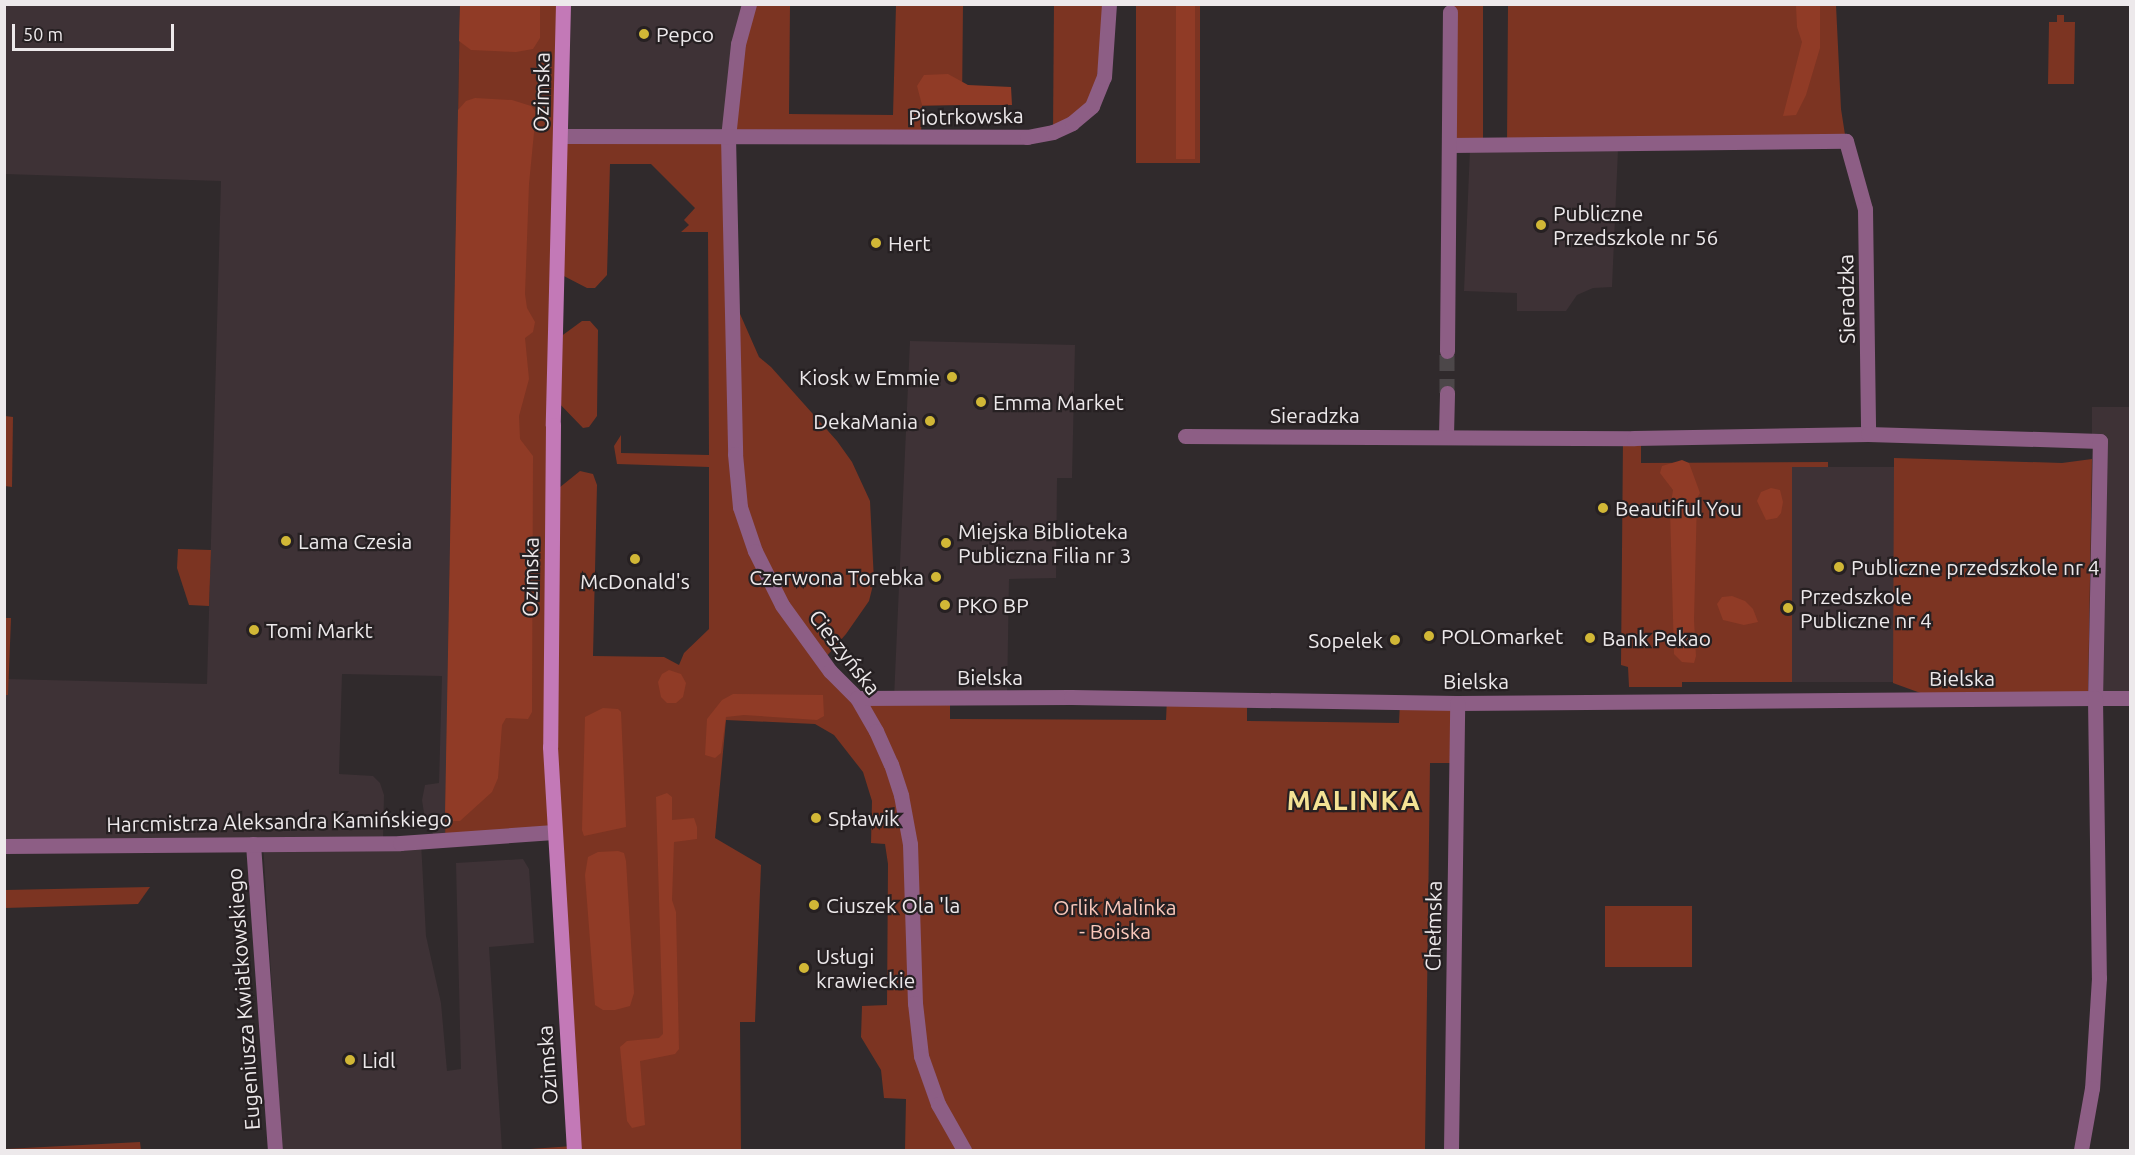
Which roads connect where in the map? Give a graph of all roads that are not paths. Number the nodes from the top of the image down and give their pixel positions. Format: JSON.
{"nodes":[{"id":1,"x":563,"y":4,"type":"edge"},
{"id":2,"x":749,"y":4,"type":"edge"},
{"id":3,"x":1109,"y":4,"type":"edge"},
{"id":4,"x":1450,"y":8,"type":"edge"},
{"id":5,"x":561,"y":136,"type":"junction"},
{"id":6,"x":729,"y":137,"type":"junction"},
{"id":7,"x":1449,"y":145,"type":"junction"},
{"id":8,"x":1447,"y":351,"type":"tunnel mouth"},
{"id":9,"x":1447,"y":393,"type":"tunnel mouth"},
{"id":10,"x":1868,"y":434,"type":"junction"},
{"id":11,"x":1446,"y":435,"type":"junction"},
{"id":12,"x":1185,"y":436,"type":"dead end"},
{"id":13,"x":857,"y":698,"type":"junction"},
{"id":14,"x":2095,"y":698,"type":"junction"},
{"id":15,"x":2130,"y":698,"type":"edge"},
{"id":16,"x":1457,"y":702,"type":"junction"},
{"id":17,"x":554,"y":832,"type":"junction"},
{"id":18,"x":253,"y":844,"type":"junction"},
{"id":19,"x":4,"y":846,"type":"edge"},
{"id":20,"x":274,"y":1150,"type":"edge"},
{"id":21,"x":574,"y":1150,"type":"edge"},
{"id":22,"x":964,"y":1150,"type":"edge"},
{"id":23,"x":1451,"y":1150,"type":"edge"},
{"id":24,"x":2082,"y":1150,"type":"edge"}],
"edges":[{"from":1,"to":5,"type":"main road","name":"Ozimska"},
{"from":2,"to":6,"type":"street"},
{"from":3,"to":6,"type":"street","name":"Piotrkowska"},
{"from":4,"to":7,"type":"street"},
{"from":5,"to":6,"type":"street","name":"Piotrkowska"},
{"from":5,"to":17,"type":"main road","name":"Ozimska"},
{"from":6,"to":13,"type":"street","name":"Cieszyńska"},
{"from":7,"to":8,"type":"street"},
{"from":7,"to":10,"type":"street","name":"Sieradzka"},
{"from":9,"to":11,"type":"street"},
{"from":10,"to":11,"type":"street","name":"Sieradzka"},
{"from":10,"to":14,"type":"street"},
{"from":11,"to":12,"type":"street","name":"Sieradzka"},
{"from":13,"to":16,"type":"street","name":"Bielska"},
{"from":13,"to":22,"type":"street","name":"Cieszyńska"},
{"from":14,"to":15,"type":"street","name":"Bielska"},
{"from":14,"to":16,"type":"street","name":"Bielska"},
{"from":14,"to":24,"type":"street"},
{"from":16,"to":23,"type":"street","name":"Chełmska"},
{"from":17,"to":18,"type":"street","name":"Harcmistrza Aleksandra Kamińskiego"},
{"from":17,"to":21,"type":"main road","name":"Ozimska"},
{"from":18,"to":19,"type":"street","name":"Harcmistrza Aleksandra Kamińskiego"},
{"from":18,"to":20,"type":"street","name":"Eugeniusza Kwiatkowskiego"}]}
